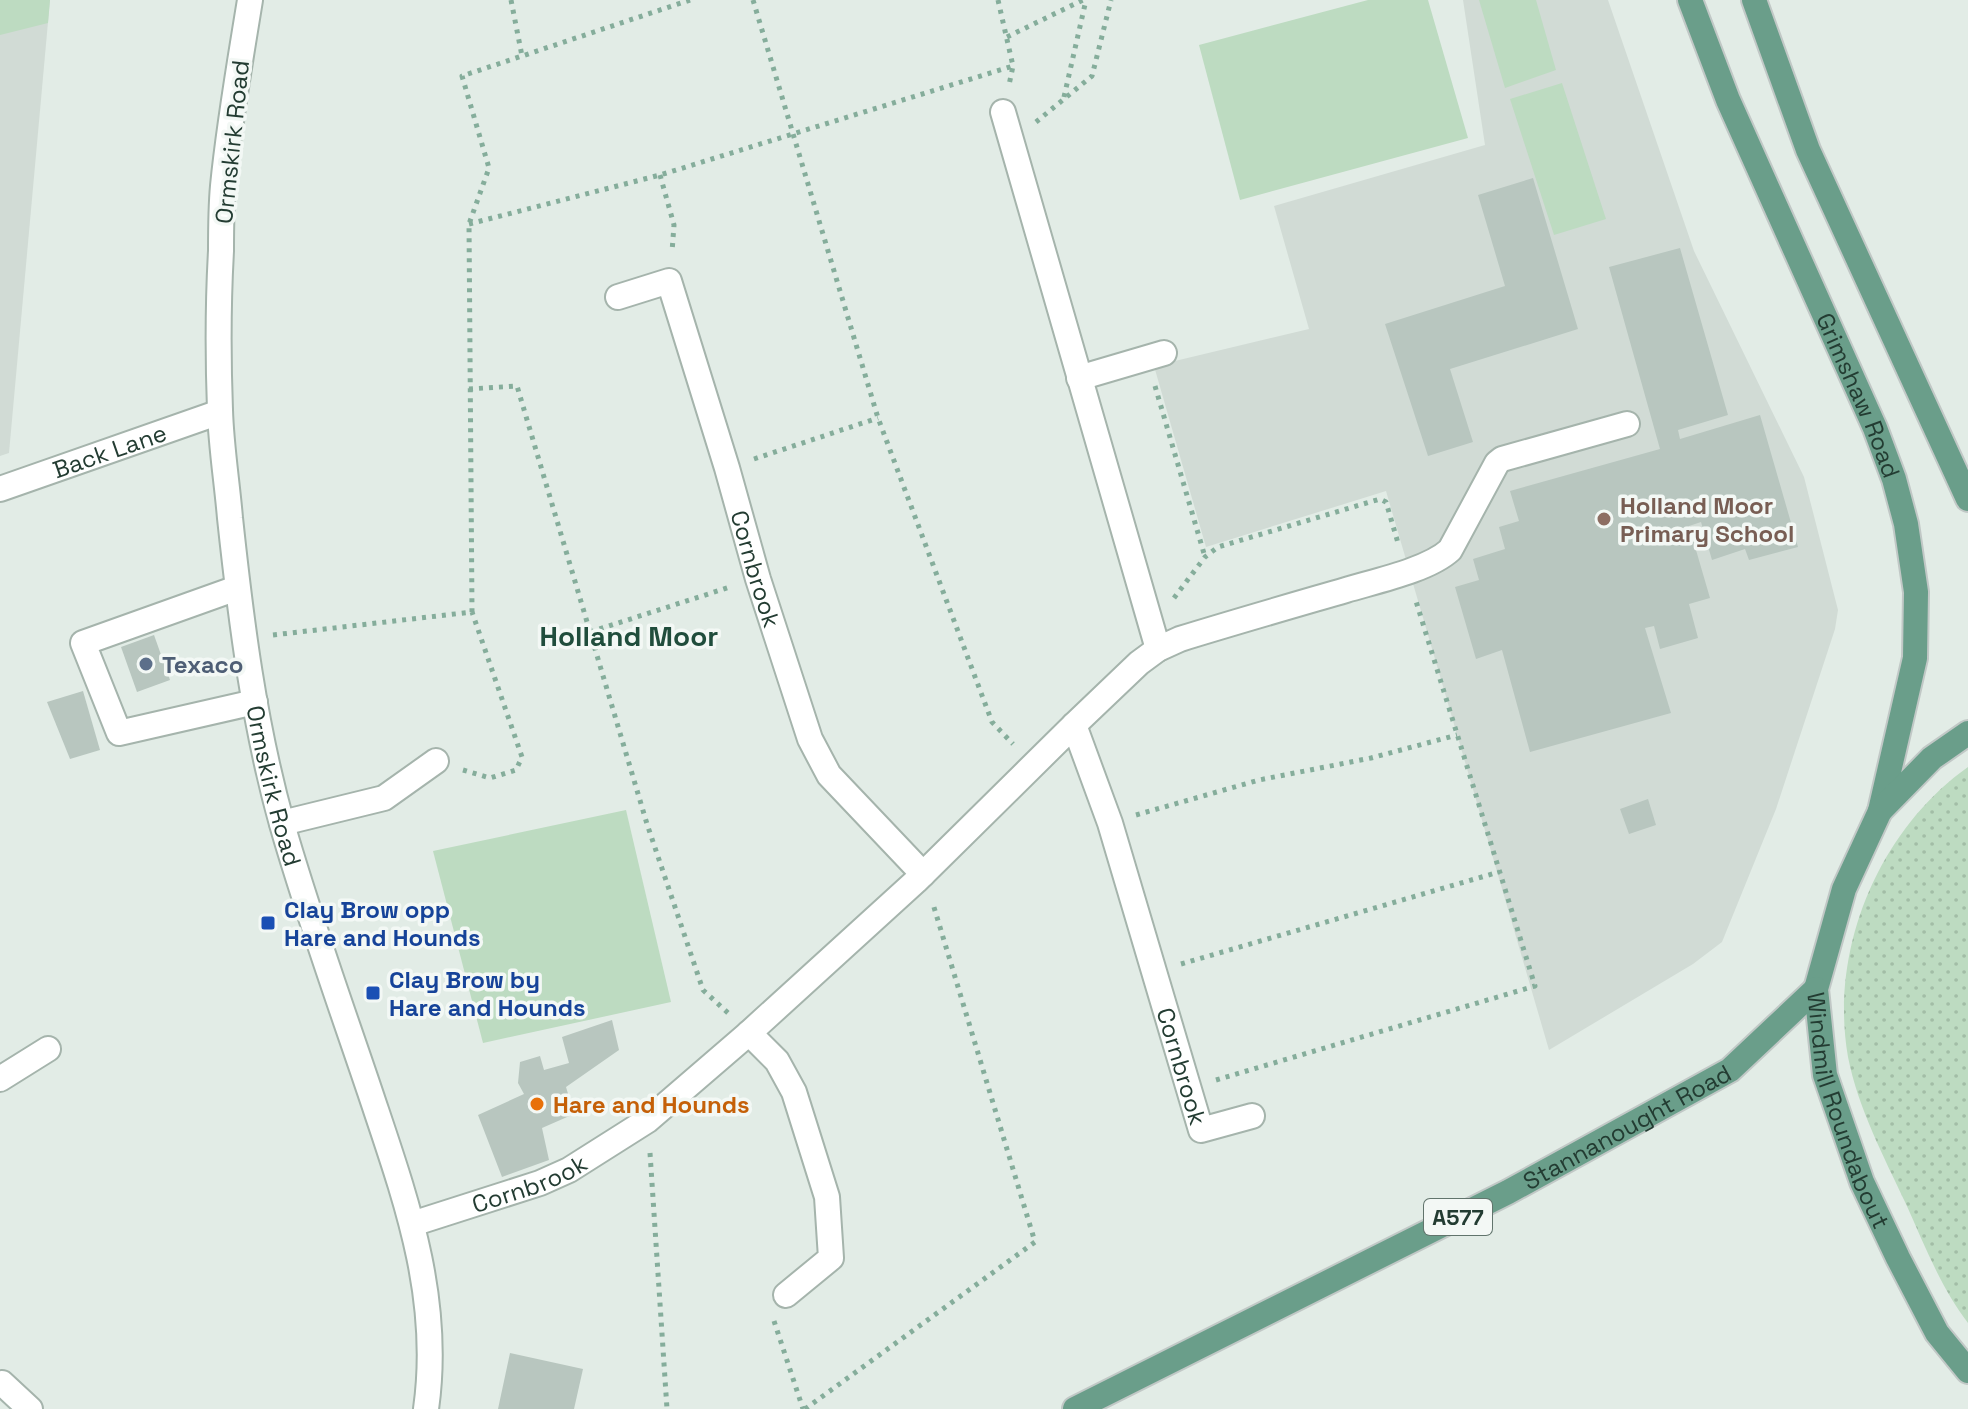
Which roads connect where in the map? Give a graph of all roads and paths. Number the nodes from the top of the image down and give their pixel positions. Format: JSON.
{"nodes":[{"id":1,"x":250,"y":0,"type":"edge"},
{"id":2,"x":511,"y":0,"type":"edge"},
{"id":3,"x":690,"y":0,"type":"edge"},
{"id":4,"x":753,"y":0,"type":"edge"},
{"id":5,"x":998,"y":0,"type":"edge"},
{"id":6,"x":1084,"y":0,"type":"edge"},
{"id":7,"x":1111,"y":0,"type":"edge"},
{"id":8,"x":1679,"y":0,"type":"edge"},
{"id":9,"x":1690,"y":0,"type":"edge"},
{"id":10,"x":1754,"y":0,"type":"edge"},
{"id":11,"x":1007,"y":37,"type":"junction"},
{"id":12,"x":522,"y":56,"type":"junction"},
{"id":13,"x":1013,"y":66,"type":"junction"},
{"id":14,"x":1064,"y":99,"type":"junction"},
{"id":15,"x":1728,"y":100,"type":"junction"},
{"id":16,"x":1005,"y":122,"type":"junction"},
{"id":17,"x":793,"y":134,"type":"junction"},
{"id":18,"x":660,"y":175,"type":"junction"},
{"id":19,"x":469,"y":224,"type":"junction"},
{"id":20,"x":669,"y":281,"type":"junction"},
{"id":21,"x":618,"y":297,"type":"dead end"},
{"id":22,"x":1155,"y":356,"type":"joint"},
{"id":23,"x":1079,"y":378,"type":"junction"},
{"id":24,"x":469,"y":389,"type":"junction"},
{"id":25,"x":220,"y":412,"type":"junction"},
{"id":26,"x":878,"y":418,"type":"junction"},
{"id":27,"x":1627,"y":424,"type":"dead end"},
{"id":28,"x":727,"y":468,"type":"junction"},
{"id":29,"x":0,"y":489,"type":"edge"},
{"id":30,"x":1968,"y":499,"type":"edge"},
{"id":31,"x":1205,"y":557,"type":"junction"},
{"id":32,"x":1406,"y":571,"type":"junction"},
{"id":33,"x":758,"y":579,"type":"junction"},
{"id":34,"x":237,"y":588,"type":"junction"},
{"id":35,"x":1166,"y":607,"type":"dead end"},
{"id":36,"x":472,"y":612,"type":"junction"},
{"id":37,"x":590,"y":632,"type":"junction"},
{"id":38,"x":244,"y":638,"type":"junction"},
{"id":39,"x":1158,"y":649,"type":"junction"},
{"id":40,"x":255,"y":702,"type":"junction"},
{"id":41,"x":1074,"y":725,"type":"junction"},
{"id":42,"x":1968,"y":733,"type":"edge"},
{"id":43,"x":1457,"y":735,"type":"junction"},
{"id":44,"x":436,"y":761,"type":"joint"},
{"id":45,"x":1034,"y":764,"type":"junction"},
{"id":46,"x":1880,"y":811,"type":"junction"},
{"id":47,"x":282,"y":823,"type":"junction"},
{"id":48,"x":1110,"y":823,"type":"junction"},
{"id":49,"x":1499,"y":872,"type":"junction"},
{"id":50,"x":920,"y":878,"type":"junction"},
{"id":51,"x":1153,"y":972,"type":"junction"},
{"id":52,"x":1816,"y":989,"type":"junction"},
{"id":53,"x":749,"y":1033,"type":"junction"},
{"id":54,"x":48,"y":1049,"type":"dead end"},
{"id":55,"x":0,"y":1079,"type":"edge"},
{"id":56,"x":1189,"y":1088,"type":"junction"},
{"id":57,"x":1252,"y":1116,"type":"dead end"},
{"id":58,"x":648,"y":1120,"type":"junction"},
{"id":59,"x":412,"y":1224,"type":"junction"},
{"id":60,"x":786,"y":1295,"type":"joint"},
{"id":61,"x":1968,"y":1371,"type":"edge"},
{"id":62,"x":1,"y":1382,"type":"edge"},
{"id":63,"x":16,"y":1409,"type":"edge"},
{"id":64,"x":30,"y":1409,"type":"edge"},
{"id":65,"x":426,"y":1409,"type":"edge"},
{"id":66,"x":667,"y":1409,"type":"edge"},
{"id":67,"x":804,"y":1409,"type":"edge"},
{"id":68,"x":1075,"y":1409,"type":"edge"}],
"edges":[{"from":1,"to":25,"type":"street","name":"Ormskirk Road"},
{"from":2,"to":12,"type":"path"},
{"from":3,"to":12,"type":"path"},
{"from":4,"to":17,"type":"path"},
{"from":5,"to":11,"type":"path"},
{"from":6,"to":11,"type":"path"},
{"from":6,"to":14,"type":"path"},
{"from":7,"to":14,"type":"path"},
{"from":8,"to":15,"type":"main road"},
{"from":9,"to":15,"type":"main road","name":"Grimshaw Road"},
{"from":10,"to":30,"type":"main road"},
{"from":11,"to":13,"type":"path"},
{"from":12,"to":19,"type":"path"},
{"from":13,"to":16,"type":"path"},
{"from":13,"to":17,"type":"path"},
{"from":14,"to":16,"type":"path"},
{"from":15,"to":46,"type":"main road","name":"Grimshaw Road"},
{"from":16,"to":23,"type":"street"},
{"from":17,"to":18,"type":"path"},
{"from":17,"to":26,"type":"path"},
{"from":18,"to":19,"type":"path"},
{"from":18,"to":20,"type":"path"},
{"from":19,"to":24,"type":"path"},
{"from":20,"to":21,"type":"street"},
{"from":20,"to":28,"type":"street","name":"Cornbrook"},
{"from":22,"to":23,"type":"street"},
{"from":22,"to":31,"type":"path"},
{"from":23,"to":39,"type":"street"},
{"from":24,"to":36,"type":"path"},
{"from":24,"to":37,"type":"path"},
{"from":25,"to":29,"type":"street","name":"Back Lane"},
{"from":25,"to":34,"type":"street","name":"Ormskirk Road"},
{"from":26,"to":28,"type":"path"},
{"from":26,"to":45,"type":"path"},
{"from":27,"to":32,"type":"street","name":"Cornbrook"},
{"from":28,"to":33,"type":"street","name":"Cornbrook"},
{"from":31,"to":32,"type":"path"},
{"from":31,"to":35,"type":"path"},
{"from":32,"to":39,"type":"street","name":"Cornbrook"},
{"from":32,"to":43,"type":"path"},
{"from":33,"to":37,"type":"path"},
{"from":33,"to":50,"type":"street","name":"Cornbrook"},
{"from":34,"to":38,"type":"street","name":"Ormskirk Road"},
{"from":34,"to":40,"type":"street"},
{"from":36,"to":38,"type":"path"},
{"from":36,"to":44,"type":"path"},
{"from":37,"to":53,"type":"path"},
{"from":38,"to":40,"type":"street","name":"Ormskirk Road"},
{"from":39,"to":41,"type":"street","name":"Cornbrook"},
{"from":40,"to":47,"type":"street","name":"Ormskirk Road"},
{"from":41,"to":45,"type":"street","name":"Cornbrook"},
{"from":41,"to":48,"type":"street","name":"Cornbrook"},
{"from":42,"to":46,"type":"main road","name":"Windmill Roundabout"},
{"from":43,"to":48,"type":"path"},
{"from":43,"to":49,"type":"path"},
{"from":44,"to":47,"type":"street"},
{"from":45,"to":50,"type":"street","name":"Cornbrook"},
{"from":46,"to":52,"type":"main road","name":"Windmill Roundabout"},
{"from":47,"to":59,"type":"street","name":"Ormskirk Road"},
{"from":48,"to":51,"type":"street","name":"Cornbrook"},
{"from":49,"to":51,"type":"path"},
{"from":49,"to":56,"type":"path"},
{"from":50,"to":53,"type":"street","name":"Cornbrook"},
{"from":50,"to":67,"type":"path"},
{"from":51,"to":56,"type":"street","name":"Cornbrook"},
{"from":52,"to":61,"type":"main road","name":"Windmill Roundabout"},
{"from":52,"to":68,"type":"main road","name":"Stannanought Road","number":"A577"},
{"from":53,"to":58,"type":"street","name":"Cornbrook"},
{"from":53,"to":60,"type":"street"},
{"from":54,"to":55,"type":"street"},
{"from":56,"to":57,"type":"street","name":"Cornbrook"},
{"from":58,"to":59,"type":"street","name":"Cornbrook"},
{"from":58,"to":66,"type":"path"},
{"from":59,"to":65,"type":"street","name":"Ormskirk Road"},
{"from":60,"to":67,"type":"path"},
{"from":62,"to":63,"type":"street"},
{"from":62,"to":64,"type":"street"}]}
